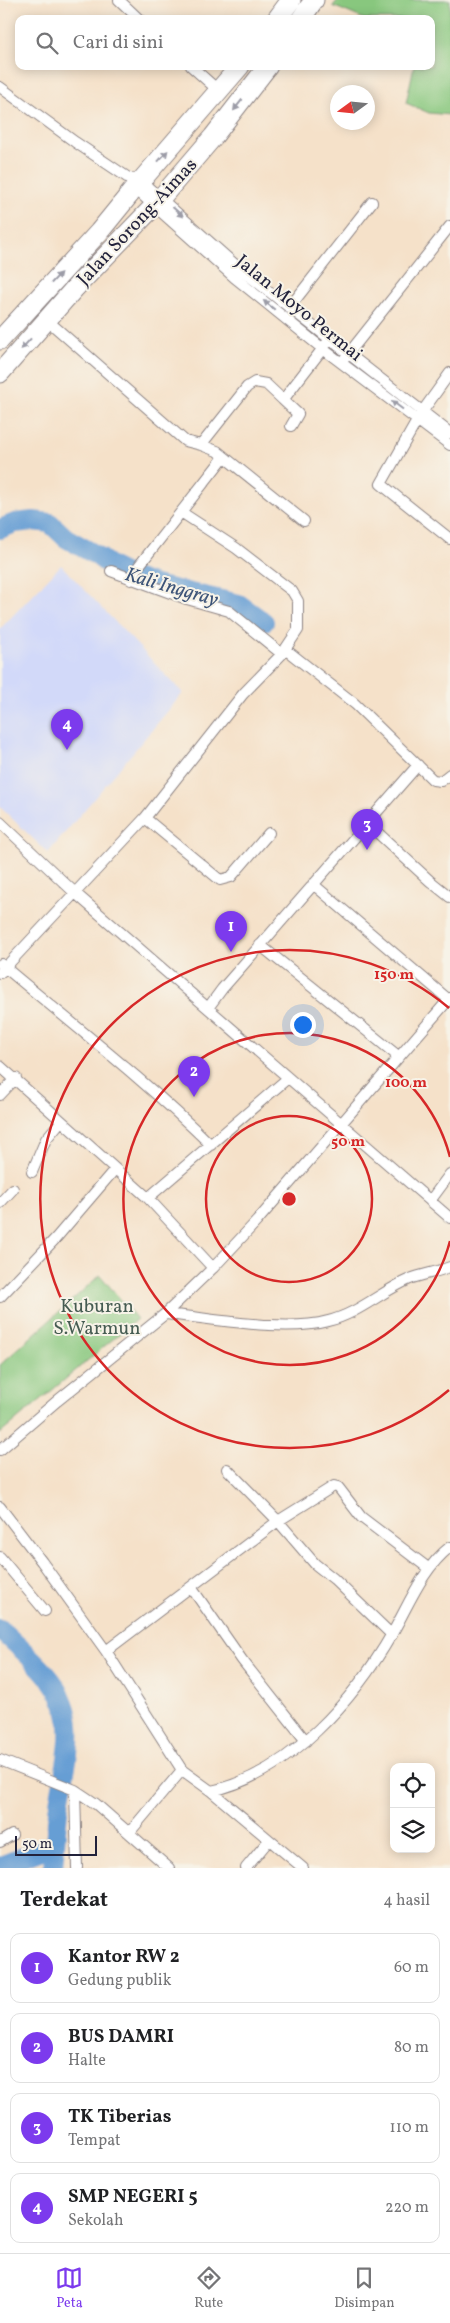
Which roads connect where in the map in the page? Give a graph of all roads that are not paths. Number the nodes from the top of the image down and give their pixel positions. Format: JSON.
{"nodes":[{"id":1,"x":119,"y":0,"type":"edge"},
{"id":2,"x":291,"y":0,"type":"edge"},
{"id":3,"x":135,"y":15,"type":"edge"},
{"id":4,"x":280,"y":15,"type":"edge"},
{"id":5,"x":195,"y":70,"type":"edge"},
{"id":6,"x":237,"y":70,"type":"edge"},
{"id":7,"x":265,"y":70,"type":"edge"},
{"id":8,"x":0,"y":87,"type":"edge"},
{"id":9,"x":220,"y":92,"type":"junction"},
{"id":10,"x":195,"y":120,"type":"junction"},
{"id":11,"x":213,"y":137,"type":"junction"},
{"id":12,"x":134,"y":182,"type":"junction"},
{"id":13,"x":157,"y":201,"type":"junction"},
{"id":14,"x":372,"y":202,"type":"dead end"},
{"id":15,"x":450,"y":226,"type":"edge"},
{"id":16,"x":289,"y":308,"type":"junction"},
{"id":17,"x":46,"y":320,"type":"junction"},
{"id":18,"x":2,"y":333,"type":"edge"},
{"id":19,"x":326,"y":345,"type":"junction"},
{"id":20,"x":344,"y":359,"type":"junction"},
{"id":21,"x":0,"y":373,"type":"edge"},
{"id":22,"x":450,"y":373,"type":"edge"},
{"id":23,"x":284,"y":400,"type":"junction"},
{"id":24,"x":420,"y":416,"type":"junction"},
{"id":25,"x":291,"y":426,"type":"dead end"},
{"id":26,"x":450,"y":433,"type":"edge"},
{"id":27,"x":201,"y":445,"type":"junction"},
{"id":28,"x":450,"y":445,"type":"edge"},
{"id":29,"x":224,"y":457,"type":"junction"},
{"id":30,"x":181,"y":512,"type":"junction"},
{"id":31,"x":304,"y":521,"type":"dead end"},
{"id":32,"x":450,"y":538,"type":"edge"},
{"id":33,"x":111,"y":571,"type":"dead end"},
{"id":34,"x":133,"y":576,"type":"junction"},
{"id":35,"x":283,"y":651,"type":"junction"},
{"id":36,"x":418,"y":765,"type":"junction"},
{"id":37,"x":450,"y":774,"type":"edge"},
{"id":38,"x":145,"y":818,"type":"junction"},
{"id":39,"x":0,"y":822,"type":"edge"},
{"id":40,"x":366,"y":822,"type":"junction"},
{"id":41,"x":269,"y":833,"type":"dead end"},
{"id":42,"x":313,"y":884,"type":"junction"},
{"id":43,"x":74,"y":892,"type":"junction"},
{"id":44,"x":450,"y":896,"type":"edge"},
{"id":45,"x":260,"y":945,"type":"junction"},
{"id":46,"x":2,"y":968,"type":"edge"},
{"id":47,"x":449,"y":999,"type":"edge"},
{"id":48,"x":208,"y":1008,"type":"junction"},
{"id":49,"x":398,"y":1056,"type":"junction"},
{"id":50,"x":0,"y":1066,"type":"edge"},
{"id":51,"x":16,"y":1078,"type":"junction"},
{"id":52,"x":288,"y":1078,"type":"junction"},
{"id":53,"x":0,"y":1095,"type":"edge"},
{"id":54,"x":60,"y":1121,"type":"junction"},
{"id":55,"x":341,"y":1124,"type":"junction"},
{"id":56,"x":212,"y":1146,"type":"junction"},
{"id":57,"x":115,"y":1169,"type":"junction"},
{"id":58,"x":32,"y":1172,"type":"dead end"},
{"id":59,"x":450,"y":1174,"type":"edge"},
{"id":60,"x":13,"y":1189,"type":"dead end"},
{"id":61,"x":148,"y":1198,"type":"junction"},
{"id":62,"x":430,"y":1201,"type":"junction"},
{"id":63,"x":0,"y":1203,"type":"edge"},
{"id":64,"x":450,"y":1218,"type":"edge"},
{"id":65,"x":213,"y":1268,"type":"junction"},
{"id":66,"x":450,"y":1268,"type":"edge"},
{"id":67,"x":0,"y":1297,"type":"edge"},
{"id":68,"x":165,"y":1314,"type":"junction"},
{"id":69,"x":0,"y":1450,"type":"edge"},
{"id":70,"x":227,"y":1468,"type":"dead end"},
{"id":71,"x":0,"y":1507,"type":"edge"},
{"id":72,"x":278,"y":1520,"type":"junction"},
{"id":73,"x":450,"y":1546,"type":"edge"},
{"id":74,"x":0,"y":1557,"type":"edge"},
{"id":75,"x":428,"y":1568,"type":"junction"},
{"id":76,"x":192,"y":1587,"type":"junction"},
{"id":77,"x":45,"y":1611,"type":"dead end"},
{"id":78,"x":392,"y":1635,"type":"junction"},
{"id":79,"x":106,"y":1651,"type":"junction"},
{"id":80,"x":306,"y":1741,"type":"junction"},
{"id":81,"x":0,"y":1760,"type":"edge"},
{"id":82,"x":182,"y":1770,"type":"junction"},
{"id":83,"x":69,"y":1788,"type":"junction"},
{"id":84,"x":211,"y":1791,"type":"junction"},
{"id":85,"x":129,"y":1833,"type":"junction"},
{"id":86,"x":12,"y":1835,"type":"dead end"},
{"id":87,"x":269,"y":1840,"type":"junction"},
{"id":88,"x":0,"y":1842,"type":"edge"},
{"id":89,"x":77,"y":1868,"type":"edge"},
{"id":90,"x":169,"y":1868,"type":"edge"},
{"id":91,"x":246,"y":1868,"type":"edge"},
{"id":92,"x":303,"y":1868,"type":"edge"}],
"edges":[{"from":1,"to":3,"type":"street"},
{"from":2,"to":4,"type":"highway"},
{"from":5,"to":9,"type":"street"},
{"from":6,"to":9,"type":"highway","name":"Jalan Sorong-Aimas"},
{"from":7,"to":11,"type":"highway","name":"Jalan Sorong-Aimas","one_way":true},
{"from":8,"to":12,"type":"street","name":"Jalan Moyo Permai"},
{"from":9,"to":10,"type":"highway","name":"Jalan Sorong-Aimas"},
{"from":10,"to":11,"type":"highway"},
{"from":12,"to":10,"type":"highway","name":"Jalan Sorong-Aimas","one_way":true},
{"from":11,"to":13,"type":"highway","name":"Jalan Sorong-Aimas"},
{"from":12,"to":13,"type":"street","name":"Jalan Moyo Permai"},
{"from":18,"to":12,"type":"highway","name":"Jalan Sorong-Aimas","one_way":true},
{"from":13,"to":16,"type":"street","name":"Jalan Moyo Permai","one_way":true},
{"from":13,"to":17,"type":"highway","name":"Jalan Sorong-Aimas"},
{"from":19,"to":13,"type":"street","name":"Jalan Moyo Permai","one_way":true},
{"from":14,"to":16,"type":"street"},
{"from":15,"to":20,"type":"street"},
{"from":16,"to":19,"type":"street","name":"Jalan Moyo Permai"},
{"from":17,"to":21,"type":"highway","name":"Jalan Sorong-Aimas","one_way":true},
{"from":17,"to":27,"type":"street"},
{"from":19,"to":20,"type":"street","name":"Jalan Moyo Permai"},
{"from":19,"to":23,"type":"street"},
{"from":20,"to":24,"type":"street","name":"Jalan Moyo Permai"},
{"from":22,"to":24,"type":"street"},
{"from":23,"to":25,"type":"street"},
{"from":23,"to":27,"type":"street"},
{"from":24,"to":26,"type":"street","name":"Jalan Moyo Permai"},
{"from":24,"to":28,"type":"street","name":"Jalan Moyo Permai"},
{"from":24,"to":32,"type":"street"},
{"from":27,"to":29,"type":"street"},
{"from":29,"to":30,"type":"street"},
{"from":29,"to":31,"type":"street"},
{"from":30,"to":34,"type":"street"},
{"from":30,"to":35,"type":"street"},
{"from":33,"to":34,"type":"street"},
{"from":34,"to":35,"type":"street"},
{"from":35,"to":36,"type":"street"},
{"from":35,"to":38,"type":"street"},
{"from":36,"to":37,"type":"street"},
{"from":36,"to":40,"type":"street"},
{"from":38,"to":41,"type":"street"},
{"from":38,"to":43,"type":"street"},
{"from":39,"to":43,"type":"street"},
{"from":40,"to":42,"type":"street"},
{"from":40,"to":44,"type":"street"},
{"from":42,"to":45,"type":"street"},
{"from":42,"to":47,"type":"street"},
{"from":43,"to":46,"type":"street"},
{"from":43,"to":48,"type":"street"},
{"from":45,"to":48,"type":"street"},
{"from":45,"to":49,"type":"street"},
{"from":46,"to":56,"type":"street"},
{"from":47,"to":49,"type":"street"},
{"from":48,"to":52,"type":"street"},
{"from":49,"to":55,"type":"street"},
{"from":50,"to":51,"type":"street"},
{"from":51,"to":53,"type":"street"},
{"from":51,"to":54,"type":"street"},
{"from":52,"to":55,"type":"street"},
{"from":52,"to":56,"type":"street"},
{"from":54,"to":57,"type":"street"},
{"from":54,"to":58,"type":"street"},
{"from":55,"to":62,"type":"street"},
{"from":55,"to":65,"type":"street"},
{"from":56,"to":61,"type":"street"},
{"from":57,"to":61,"type":"street"},
{"from":57,"to":67,"type":"street"},
{"from":59,"to":62,"type":"street"},
{"from":60,"to":63,"type":"street"},
{"from":61,"to":65,"type":"street"},
{"from":62,"to":64,"type":"street"},
{"from":65,"to":68,"type":"street"},
{"from":66,"to":68,"type":"street"},
{"from":68,"to":69,"type":"street"},
{"from":70,"to":72,"type":"street"},
{"from":71,"to":79,"type":"street"},
{"from":72,"to":75,"type":"street"},
{"from":72,"to":76,"type":"street"},
{"from":72,"to":78,"type":"street"},
{"from":73,"to":75,"type":"street"},
{"from":74,"to":77,"type":"street"},
{"from":75,"to":78,"type":"street"},
{"from":76,"to":79,"type":"street"},
{"from":76,"to":80,"type":"street"},
{"from":78,"to":80,"type":"street"},
{"from":79,"to":82,"type":"street"},
{"from":80,"to":84,"type":"street"},
{"from":81,"to":83,"type":"street"},
{"from":82,"to":84,"type":"street"},
{"from":82,"to":85,"type":"street"},
{"from":83,"to":85,"type":"street"},
{"from":83,"to":89,"type":"street"},
{"from":84,"to":87,"type":"street"},
{"from":85,"to":90,"type":"street"},
{"from":86,"to":88,"type":"street"},
{"from":87,"to":91,"type":"street"},
{"from":87,"to":92,"type":"street"}]}
